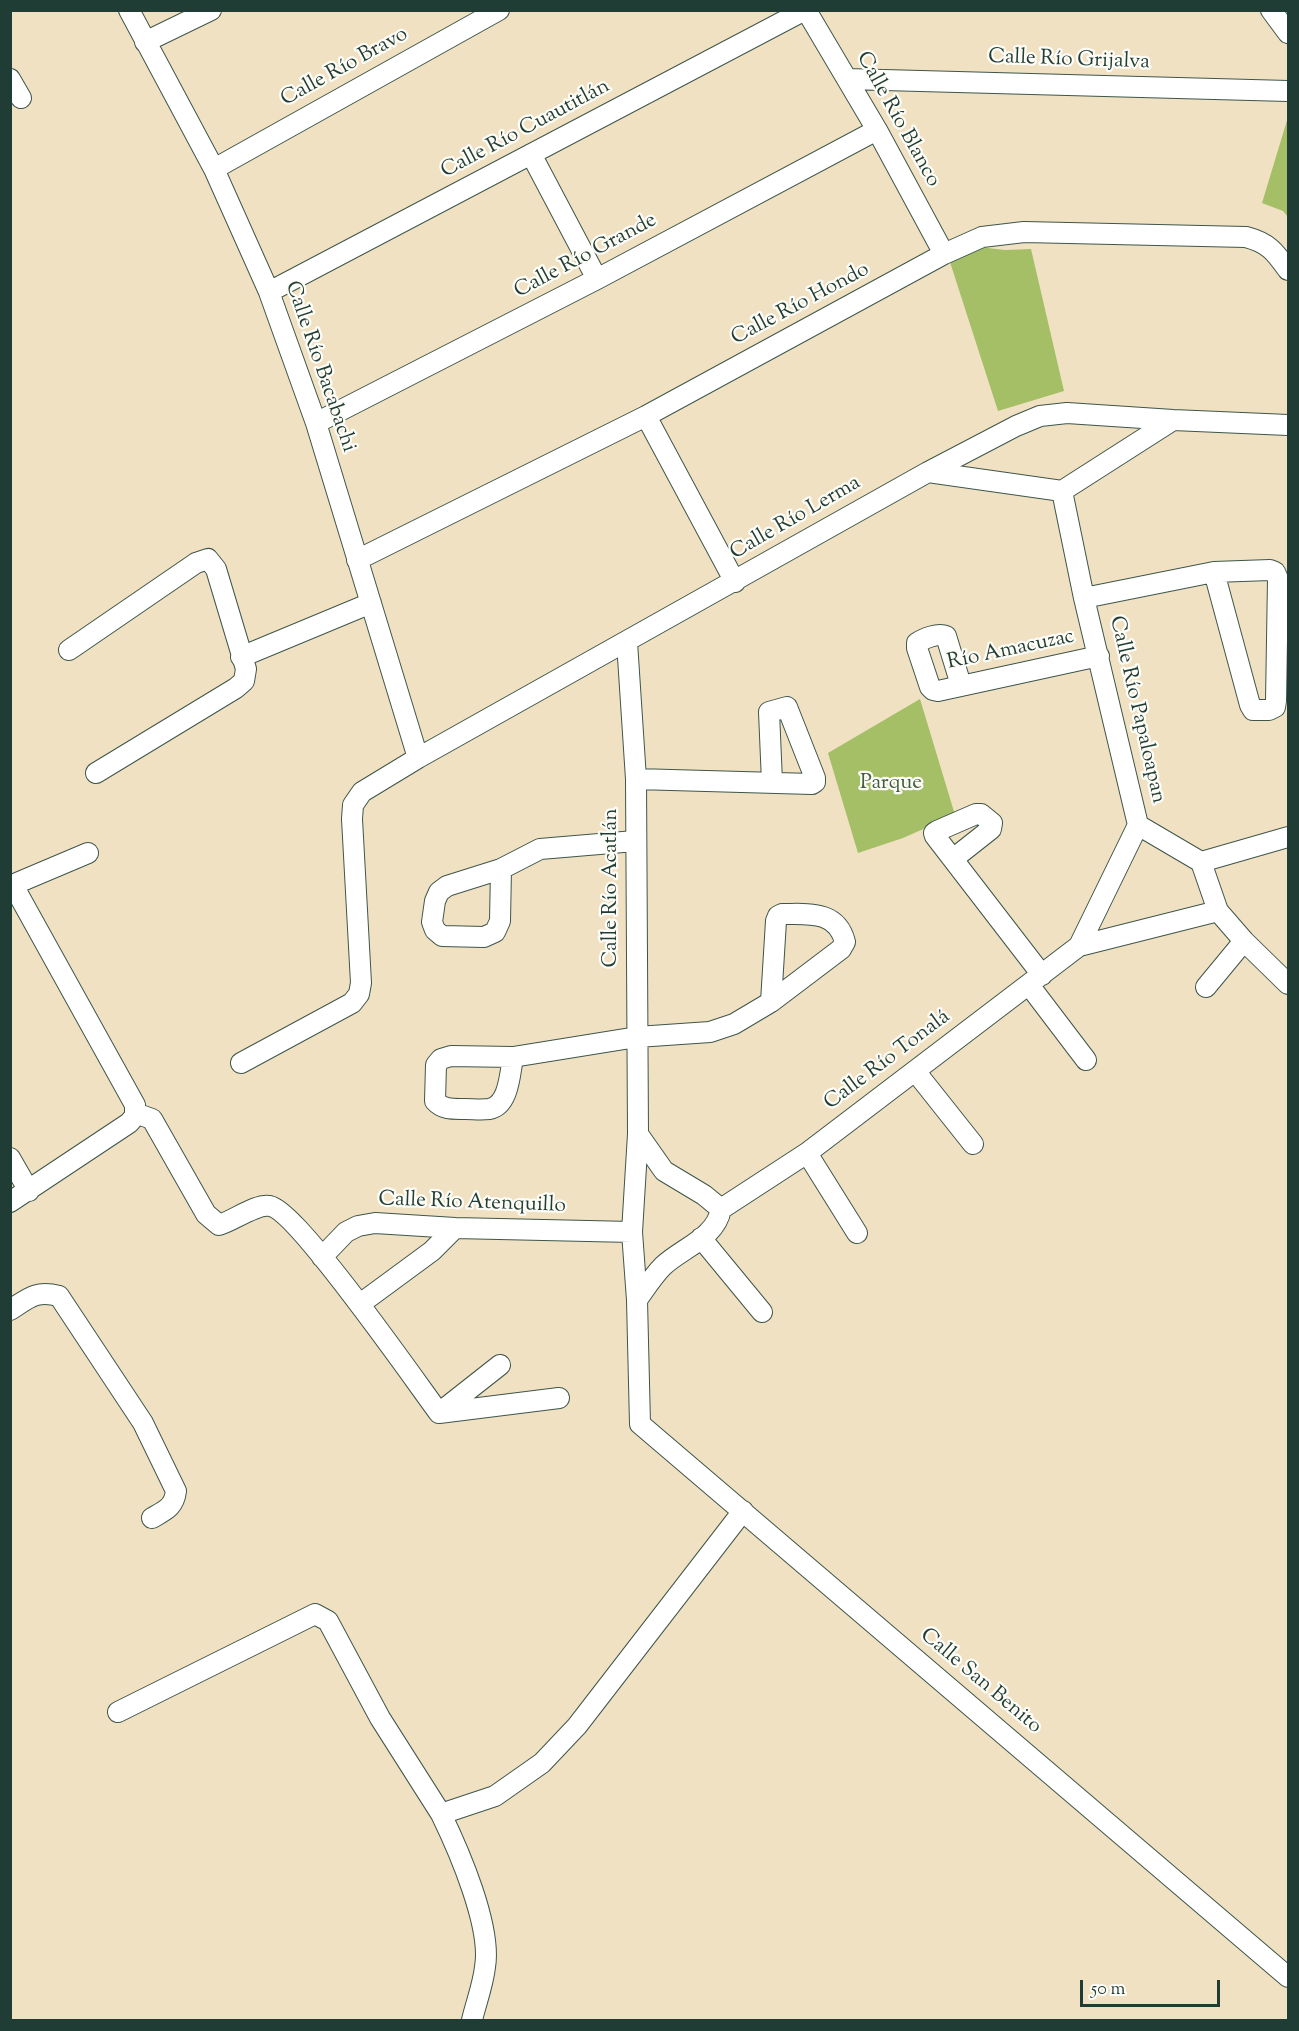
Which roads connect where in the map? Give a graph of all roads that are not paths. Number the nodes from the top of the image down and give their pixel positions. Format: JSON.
{"nodes":[{"id":1,"x":129,"y":10,"type":"edge"},
{"id":2,"x":211,"y":10,"type":"edge"},
{"id":3,"x":499,"y":10,"type":"edge"},
{"id":4,"x":805,"y":10,"type":"edge"},
{"id":5,"x":1270,"y":10,"type":"edge"},
{"id":6,"x":462,"y":19,"type":"edge"},
{"id":7,"x":1288,"y":33,"type":"edge"},
{"id":8,"x":145,"y":42,"type":"junction"},
{"id":9,"x":10,"y":79,"type":"edge"},
{"id":10,"x":847,"y":80,"type":"junction"},
{"id":11,"x":1288,"y":91,"type":"edge"},
{"id":12,"x":21,"y":98,"type":"dead end"},
{"id":13,"x":877,"y":130,"type":"junction"},
{"id":14,"x":531,"y":154,"type":"junction"},
{"id":15,"x":214,"y":169,"type":"junction"},
{"id":16,"x":944,"y":254,"type":"junction"},
{"id":17,"x":1288,"y":270,"type":"edge"},
{"id":18,"x":597,"y":279,"type":"junction"},
{"id":19,"x":269,"y":292,"type":"junction"},
{"id":20,"x":646,"y":416,"type":"junction"},
{"id":21,"x":1173,"y":420,"type":"junction"},
{"id":22,"x":316,"y":423,"type":"junction"},
{"id":23,"x":1288,"y":425,"type":"edge"},
{"id":24,"x":928,"y":472,"type":"junction"},
{"id":25,"x":1062,"y":490,"type":"junction"},
{"id":26,"x":357,"y":560,"type":"junction"},
{"id":27,"x":1214,"y":572,"type":"junction"},
{"id":28,"x":735,"y":582,"type":"junction"},
{"id":29,"x":1084,"y":598,"type":"junction"},
{"id":30,"x":371,"y":603,"type":"junction"},
{"id":31,"x":627,"y":642,"type":"junction"},
{"id":32,"x":69,"y":650,"type":"dead end"},
{"id":33,"x":1099,"y":656,"type":"junction"},
{"id":34,"x":241,"y":657,"type":"junction"},
{"id":35,"x":962,"y":685,"type":"junction"},
{"id":36,"x":418,"y":758,"type":"junction"},
{"id":37,"x":96,"y":773,"type":"dead end"},
{"id":38,"x":636,"y":779,"type":"junction"},
{"id":39,"x":772,"y":782,"type":"dead end"},
{"id":40,"x":1138,"y":825,"type":"junction"},
{"id":41,"x":1288,"y":837,"type":"edge"},
{"id":42,"x":635,"y":842,"type":"junction"},
{"id":43,"x":88,"y":853,"type":"dead end"},
{"id":44,"x":953,"y":859,"type":"dead end"},
{"id":45,"x":1201,"y":862,"type":"junction"},
{"id":46,"x":501,"y":868,"type":"dead end"},
{"id":47,"x":12,"y":886,"type":"edge"},
{"id":48,"x":1218,"y":911,"type":"junction"},
{"id":49,"x":1244,"y":941,"type":"junction"},
{"id":50,"x":1080,"y":946,"type":"junction"},
{"id":51,"x":1035,"y":980,"type":"junction"},
{"id":52,"x":1288,"y":984,"type":"edge"},
{"id":53,"x":1206,"y":987,"type":"dead end"},
{"id":54,"x":771,"y":1002,"type":"junction"},
{"id":55,"x":637,"y":1037,"type":"junction"},
{"id":56,"x":513,"y":1057,"type":"dead end"},
{"id":57,"x":1086,"y":1060,"type":"dead end"},
{"id":58,"x":241,"y":1063,"type":"dead end"},
{"id":59,"x":915,"y":1071,"type":"junction"},
{"id":60,"x":135,"y":1113,"type":"junction"},
{"id":61,"x":638,"y":1134,"type":"junction"},
{"id":62,"x":973,"y":1144,"type":"dead end"},
{"id":63,"x":807,"y":1152,"type":"junction"},
{"id":64,"x":10,"y":1158,"type":"edge"},
{"id":65,"x":664,"y":1171,"type":"junction"},
{"id":66,"x":634,"y":1184,"type":"junction"},
{"id":67,"x":29,"y":1191,"type":"junction"},
{"id":68,"x":10,"y":1202,"type":"edge"},
{"id":69,"x":721,"y":1209,"type":"junction"},
{"id":70,"x":455,"y":1228,"type":"junction"},
{"id":71,"x":632,"y":1232,"type":"junction"},
{"id":72,"x":857,"y":1233,"type":"dead end"},
{"id":73,"x":701,"y":1238,"type":"junction"},
{"id":74,"x":322,"y":1257,"type":"junction"},
{"id":75,"x":635,"y":1257,"type":"junction"},
{"id":76,"x":663,"y":1266,"type":"junction"},
{"id":77,"x":638,"y":1300,"type":"junction"},
{"id":78,"x":360,"y":1304,"type":"junction"},
{"id":79,"x":10,"y":1310,"type":"edge"},
{"id":80,"x":762,"y":1312,"type":"dead end"},
{"id":81,"x":500,"y":1365,"type":"dead end"},
{"id":82,"x":559,"y":1398,"type":"dead end"},
{"id":83,"x":439,"y":1413,"type":"junction"},
{"id":84,"x":640,"y":1424,"type":"joint"},
{"id":85,"x":742,"y":1511,"type":"junction"},
{"id":86,"x":152,"y":1518,"type":"dead end"},
{"id":87,"x":118,"y":1712,"type":"dead end"},
{"id":88,"x":441,"y":1814,"type":"junction"},
{"id":89,"x":1288,"y":1977,"type":"edge"},
{"id":90,"x":472,"y":2020,"type":"edge"}],
"edges":[{"from":1,"to":8,"type":"street","name":"Calle Río Bacabachi"},
{"from":2,"to":8,"type":"street"},
{"from":3,"to":6,"type":"street","name":"Calle Río Bravo"},
{"from":4,"to":10,"type":"street","name":"Calle Río Blanco"},
{"from":4,"to":14,"type":"street","name":"Calle Río Cuautitlán"},
{"from":5,"to":7,"type":"street"},
{"from":6,"to":15,"type":"street","name":"Calle Río Bravo"},
{"from":8,"to":15,"type":"street","name":"Calle Río Bacabachi"},
{"from":9,"to":12,"type":"street"},
{"from":10,"to":11,"type":"street","name":"Calle Río Grijalva"},
{"from":10,"to":13,"type":"street","name":"Calle Río Blanco"},
{"from":13,"to":16,"type":"street","name":"Calle Río Blanco"},
{"from":13,"to":18,"type":"street","name":"Calle Río Grande"},
{"from":14,"to":18,"type":"street"},
{"from":14,"to":19,"type":"street","name":"Calle Río Cuautitlán"},
{"from":15,"to":19,"type":"street","name":"Calle Río Bacabachi"},
{"from":16,"to":17,"type":"street","name":"Calle Río Hondo"},
{"from":16,"to":20,"type":"street","name":"Calle Río Hondo"},
{"from":18,"to":22,"type":"street","name":"Calle Río Grande"},
{"from":19,"to":22,"type":"street","name":"Calle Río Bacabachi"},
{"from":20,"to":26,"type":"street","name":"Calle Río Hondo"},
{"from":20,"to":28,"type":"street"},
{"from":21,"to":23,"type":"street","name":"Calle Río Lerma"},
{"from":21,"to":24,"type":"street","name":"Calle Río Lerma"},
{"from":21,"to":25,"type":"street"},
{"from":22,"to":26,"type":"street","name":"Calle Río Bacabachi"},
{"from":24,"to":25,"type":"street"},
{"from":24,"to":28,"type":"street","name":"Calle Río Lerma"},
{"from":25,"to":29,"type":"street","name":"Calle Río Papaloapan"},
{"from":26,"to":30,"type":"street","name":"Calle Río Bacabachi"},
{"from":27,"to":27,"type":"street"},
{"from":27,"to":29,"type":"street"},
{"from":28,"to":31,"type":"street","name":"Calle Río Lerma"},
{"from":29,"to":33,"type":"street","name":"Calle Río Papaloapan"},
{"from":30,"to":34,"type":"street"},
{"from":30,"to":36,"type":"street","name":"Calle Río Bacabachi"},
{"from":31,"to":36,"type":"street","name":"Calle Río Lerma"},
{"from":31,"to":38,"type":"street","name":"Calle Río Acatlán"},
{"from":32,"to":34,"type":"street"},
{"from":33,"to":35,"type":"street","name":"Río Amacuzac"},
{"from":33,"to":40,"type":"street","name":"Calle Río Papaloapan"},
{"from":34,"to":37,"type":"street"},
{"from":35,"to":35,"type":"street","name":"Río Amacuzac"},
{"from":36,"to":58,"type":"street","name":"Calle Río Lerma"},
{"from":38,"to":39,"type":"street"},
{"from":38,"to":42,"type":"street","name":"Calle Río Acatlán"},
{"from":40,"to":45,"type":"street","name":"Calle Río Papaloapan"},
{"from":40,"to":50,"type":"street","name":"Calle Río Tonalá"},
{"from":41,"to":45,"type":"street"},
{"from":42,"to":46,"type":"street"},
{"from":42,"to":55,"type":"street","name":"Calle Río Acatlán"},
{"from":43,"to":47,"type":"street"},
{"from":44,"to":51,"type":"street"},
{"from":45,"to":48,"type":"street"},
{"from":47,"to":60,"type":"street"},
{"from":48,"to":49,"type":"street"},
{"from":48,"to":50,"type":"street","name":"Calle Río Tonalá"},
{"from":49,"to":52,"type":"street"},
{"from":49,"to":53,"type":"street"},
{"from":50,"to":51,"type":"street","name":"Calle Río Tonalá"},
{"from":51,"to":57,"type":"street"},
{"from":51,"to":59,"type":"street","name":"Calle Río Tonalá"},
{"from":54,"to":54,"type":"street"},
{"from":54,"to":55,"type":"street"},
{"from":55,"to":56,"type":"street"},
{"from":55,"to":61,"type":"street","name":"Calle Río Acatlán"},
{"from":59,"to":62,"type":"street"},
{"from":59,"to":63,"type":"street","name":"Calle Río Tonalá"},
{"from":60,"to":67,"type":"street"},
{"from":60,"to":74,"type":"street"},
{"from":61,"to":65,"type":"street"},
{"from":61,"to":66,"type":"street","name":"Calle Río Acatlán"},
{"from":63,"to":69,"type":"street","name":"Calle Río Tonalá"},
{"from":63,"to":72,"type":"street"},
{"from":64,"to":67,"type":"street"},
{"from":65,"to":66,"type":"street"},
{"from":65,"to":69,"type":"street"},
{"from":66,"to":71,"type":"street","name":"Calle Río Acatlán"},
{"from":67,"to":68,"type":"street"},
{"from":69,"to":73,"type":"street"},
{"from":70,"to":71,"type":"street","name":"Calle Río Atenquillo"},
{"from":70,"to":74,"type":"street","name":"Calle Río Atenquillo"},
{"from":70,"to":78,"type":"street"},
{"from":71,"to":75,"type":"street","name":"Calle Río Acatlán"},
{"from":73,"to":76,"type":"street"},
{"from":73,"to":80,"type":"street"},
{"from":74,"to":78,"type":"street"},
{"from":75,"to":76,"type":"street"},
{"from":75,"to":77,"type":"street","name":"Calle Río Acatlán"},
{"from":76,"to":77,"type":"street"},
{"from":77,"to":84,"type":"street","name":"Calle Río Acatlán"},
{"from":78,"to":83,"type":"street"},
{"from":79,"to":86,"type":"street"},
{"from":81,"to":83,"type":"street"},
{"from":82,"to":83,"type":"street"},
{"from":84,"to":85,"type":"street","name":"Calle San Benito"},
{"from":85,"to":88,"type":"street"},
{"from":85,"to":89,"type":"street","name":"Calle San Benito"},
{"from":87,"to":88,"type":"street"},
{"from":88,"to":90,"type":"street"}]}
